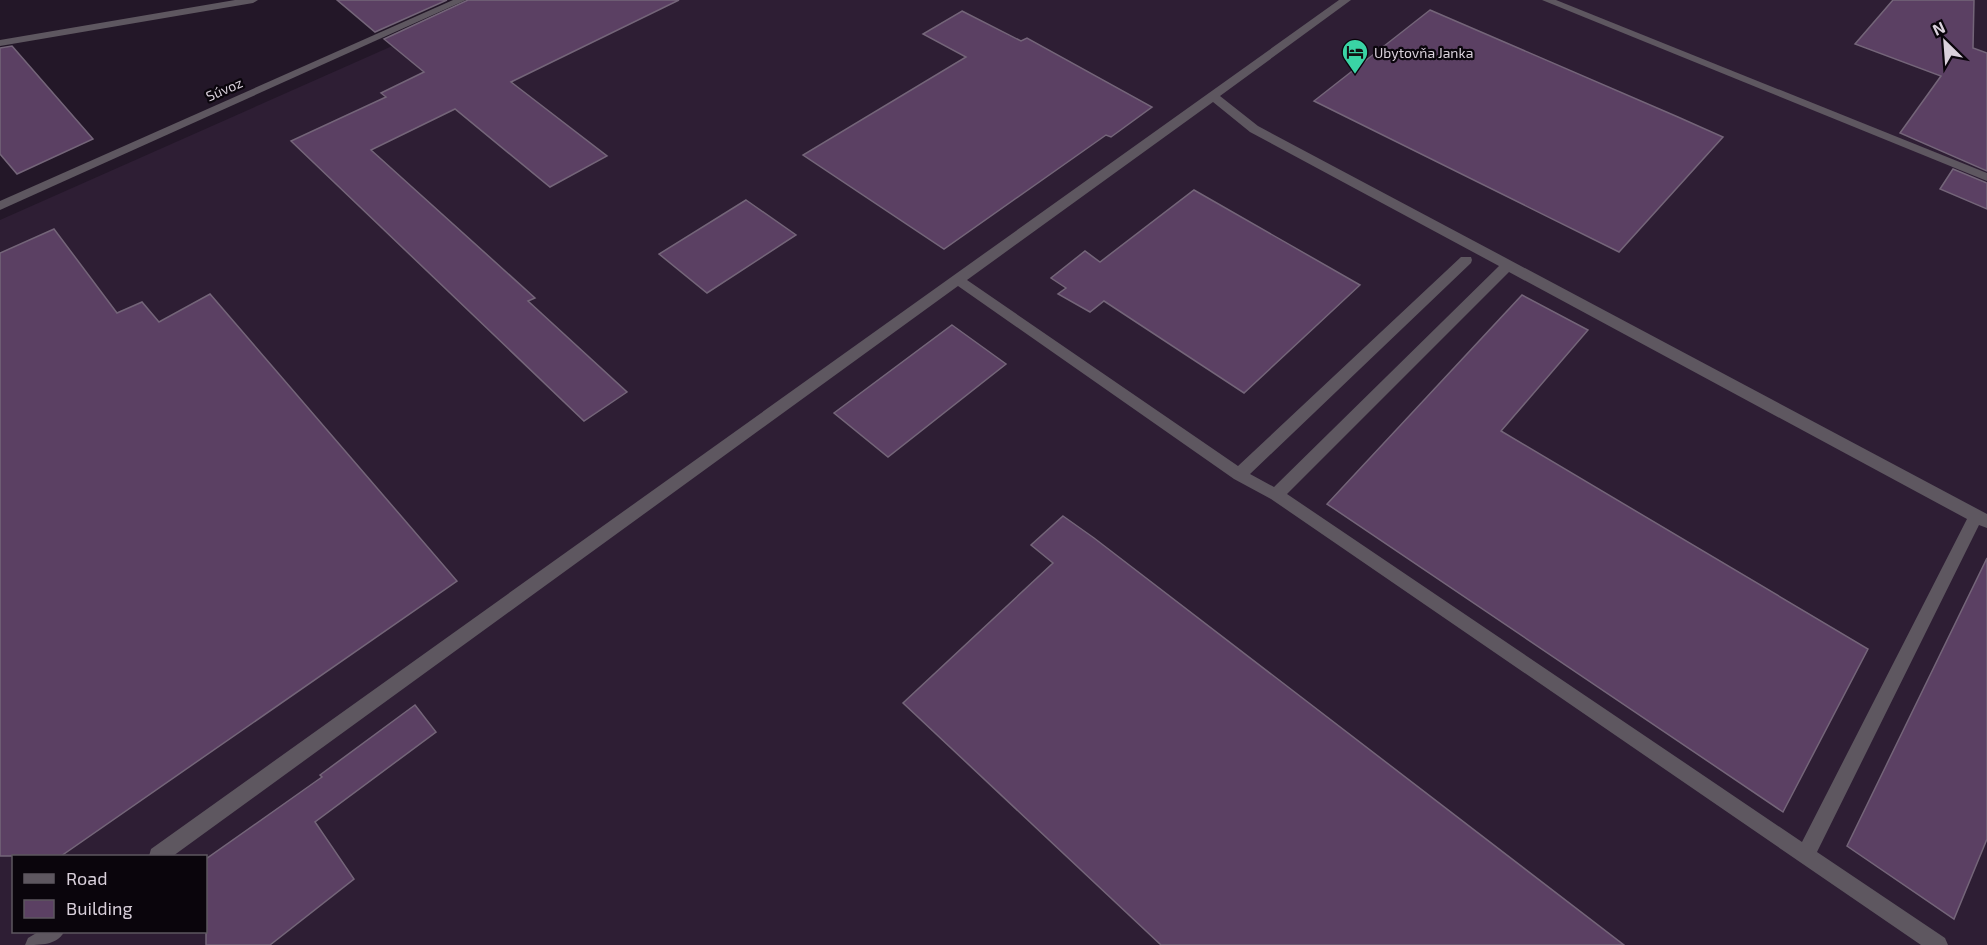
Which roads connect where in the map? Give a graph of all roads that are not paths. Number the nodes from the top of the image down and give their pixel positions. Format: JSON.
{"nodes":[{"id":1,"x":253,"y":0,"type":"edge"},
{"id":2,"x":461,"y":0,"type":"edge"},
{"id":3,"x":1346,"y":0,"type":"edge"},
{"id":4,"x":1547,"y":0,"type":"edge"},
{"id":5,"x":0,"y":43,"type":"edge"},
{"id":6,"x":1214,"y":97,"type":"junction"},
{"id":7,"x":1987,"y":177,"type":"edge"},
{"id":8,"x":0,"y":206,"type":"edge"},
{"id":9,"x":1466,"y":260,"type":"dead end"},
{"id":10,"x":1508,"y":265,"type":"junction"},
{"id":11,"x":960,"y":281,"type":"junction"},
{"id":12,"x":1239,"y":475,"type":"junction"},
{"id":13,"x":1276,"y":495,"type":"junction"},
{"id":14,"x":1982,"y":519,"type":"edge"},
{"id":15,"x":159,"y":855,"type":"edge"},
{"id":16,"x":1805,"y":856,"type":"junction"},
{"id":17,"x":53,"y":933,"type":"edge"},
{"id":18,"x":36,"y":945,"type":"edge"},
{"id":19,"x":1938,"y":945,"type":"edge"}],
"edges":[{"from":1,"to":5,"type":"street"},
{"from":2,"to":8,"type":"street","name":"Súvoz"},
{"from":3,"to":6,"type":"street"},
{"from":4,"to":7,"type":"street"},
{"from":6,"to":10,"type":"street"},
{"from":6,"to":11,"type":"street"},
{"from":9,"to":12,"type":"street"},
{"from":10,"to":13,"type":"street"},
{"from":10,"to":14,"type":"street"},
{"from":11,"to":12,"type":"street"},
{"from":11,"to":15,"type":"street"},
{"from":12,"to":13,"type":"street"},
{"from":13,"to":16,"type":"street"},
{"from":14,"to":16,"type":"street"},
{"from":16,"to":19,"type":"street"},
{"from":17,"to":18,"type":"street"}]}
